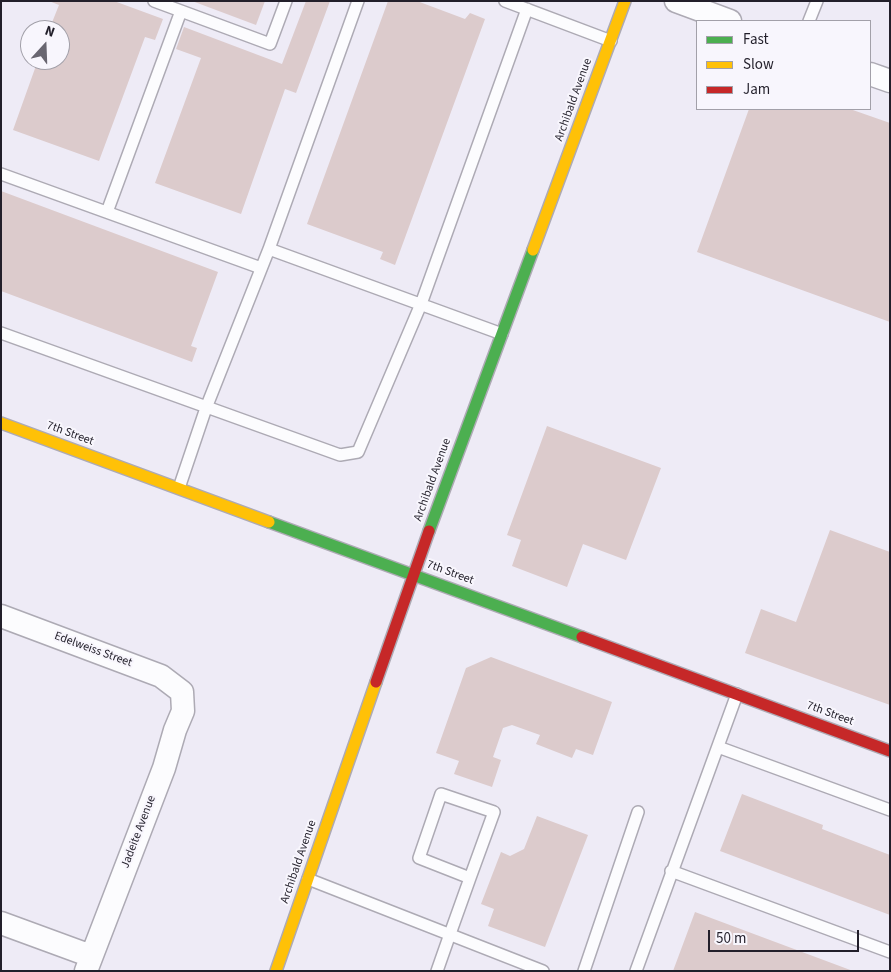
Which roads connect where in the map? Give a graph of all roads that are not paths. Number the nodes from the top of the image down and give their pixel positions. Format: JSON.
{"nodes":[{"id":1,"x":154,"y":1,"type":"edge"},
{"id":2,"x":286,"y":1,"type":"edge"},
{"id":3,"x":358,"y":1,"type":"edge"},
{"id":4,"x":505,"y":1,"type":"edge"},
{"id":5,"x":624,"y":1,"type":"edge"},
{"id":6,"x":676,"y":1,"type":"edge"},
{"id":7,"x":817,"y":1,"type":"edge"},
{"id":8,"x":527,"y":9,"type":"junction"},
{"id":9,"x":181,"y":11,"type":"junction"},
{"id":10,"x":727,"y":20,"type":"edge"},
{"id":11,"x":810,"y":20,"type":"edge"},
{"id":12,"x":611,"y":40,"type":"junction"},
{"id":13,"x":871,"y":74,"type":"edge"},
{"id":14,"x":890,"y":81,"type":"edge"},
{"id":15,"x":1,"y":174,"type":"edge"},
{"id":16,"x":107,"y":212,"type":"junction"},
{"id":17,"x":269,"y":249,"type":"junction"},
{"id":18,"x":261,"y":268,"type":"junction"},
{"id":19,"x":421,"y":304,"type":"junction"},
{"id":20,"x":1,"y":333,"type":"edge"},
{"id":21,"x":502,"y":334,"type":"junction"},
{"id":22,"x":206,"y":408,"type":"junction"},
{"id":23,"x":1,"y":423,"type":"edge"},
{"id":24,"x":179,"y":488,"type":"junction"},
{"id":25,"x":413,"y":574,"type":"junction"},
{"id":26,"x":1,"y":616,"type":"edge"},
{"id":27,"x":182,"y":692,"type":"joint"},
{"id":28,"x":737,"y":694,"type":"junction"},
{"id":29,"x":718,"y":747,"type":"junction"},
{"id":30,"x":890,"y":750,"type":"edge"},
{"id":31,"x":890,"y":810,"type":"edge"},
{"id":32,"x":638,"y":812,"type":"dead end"},
{"id":33,"x":672,"y":872,"type":"junction"},
{"id":34,"x":470,"y":878,"type":"junction"},
{"id":35,"x":308,"y":879,"type":"junction"},
{"id":36,"x":1,"y":923,"type":"edge"},
{"id":37,"x":450,"y":934,"type":"junction"},
{"id":38,"x":890,"y":952,"type":"edge"},
{"id":39,"x":88,"y":963,"type":"edge"},
{"id":40,"x":276,"y":971,"type":"edge"},
{"id":41,"x":437,"y":971,"type":"edge"},
{"id":42,"x":543,"y":971,"type":"edge"},
{"id":43,"x":584,"y":971,"type":"edge"},
{"id":44,"x":636,"y":971,"type":"edge"}],
"edges":[{"from":1,"to":9,"type":"lane"},
{"from":2,"to":9,"type":"lane"},
{"from":3,"to":17,"type":"lane"},
{"from":4,"to":8,"type":"lane"},
{"from":5,"to":12,"type":"main road","name":"Archibald Avenue"},
{"from":6,"to":10,"type":"street"},
{"from":7,"to":11,"type":"lane"},
{"from":8,"to":12,"type":"lane"},
{"from":8,"to":19,"type":"lane"},
{"from":9,"to":16,"type":"lane"},
{"from":12,"to":21,"type":"main road","name":"Archibald Avenue"},
{"from":13,"to":14,"type":"street"},
{"from":15,"to":16,"type":"lane"},
{"from":16,"to":18,"type":"lane"},
{"from":17,"to":18,"type":"lane"},
{"from":17,"to":19,"type":"lane"},
{"from":18,"to":22,"type":"lane"},
{"from":19,"to":21,"type":"lane"},
{"from":19,"to":22,"type":"lane"},
{"from":20,"to":22,"type":"lane"},
{"from":21,"to":25,"type":"main road","name":"Archibald Avenue"},
{"from":22,"to":24,"type":"lane"},
{"from":23,"to":24,"type":"main road","name":"7th Street"},
{"from":24,"to":25,"type":"main road","name":"7th Street"},
{"from":25,"to":28,"type":"main road","name":"7th Street"},
{"from":25,"to":35,"type":"main road","name":"Archibald Avenue"},
{"from":26,"to":27,"type":"street","name":"Edelweiss Street"},
{"from":27,"to":39,"type":"street","name":"Jadeite Avenue"},
{"from":28,"to":29,"type":"lane"},
{"from":28,"to":30,"type":"main road","name":"7th Street"},
{"from":29,"to":31,"type":"lane"},
{"from":29,"to":33,"type":"lane"},
{"from":32,"to":43,"type":"lane"},
{"from":33,"to":38,"type":"lane"},
{"from":33,"to":44,"type":"lane"},
{"from":34,"to":34,"type":"lane"},
{"from":34,"to":37,"type":"lane"},
{"from":35,"to":37,"type":"lane"},
{"from":35,"to":40,"type":"main road","name":"Archibald Avenue"},
{"from":36,"to":39,"type":"street"},
{"from":37,"to":41,"type":"lane"},
{"from":37,"to":42,"type":"lane"}]}
